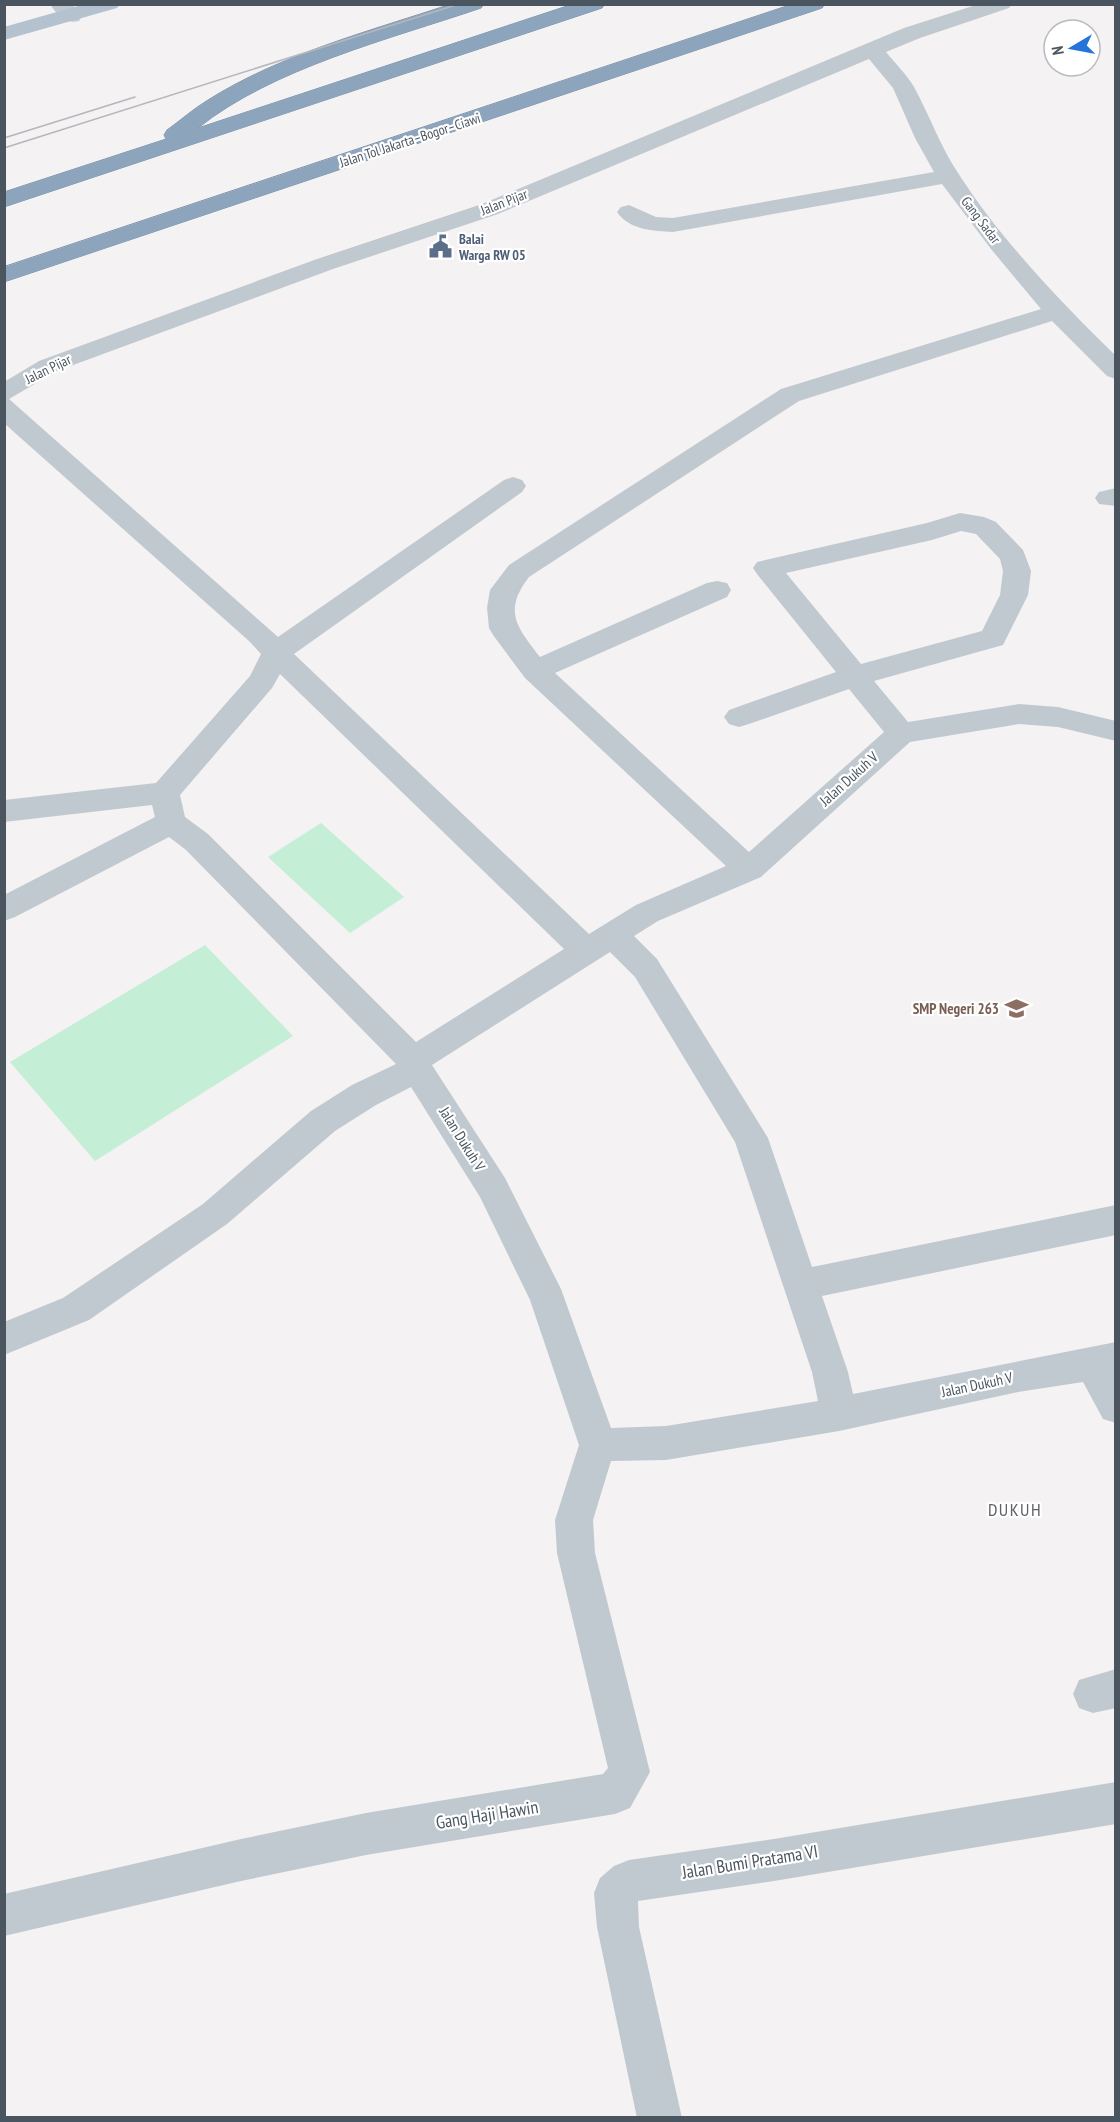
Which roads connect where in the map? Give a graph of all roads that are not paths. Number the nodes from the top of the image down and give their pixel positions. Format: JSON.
{"nodes":[{"id":1,"x":110,"y":4,"type":"edge"},
{"id":2,"x":474,"y":4,"type":"edge"},
{"id":3,"x":595,"y":4,"type":"edge"},
{"id":4,"x":815,"y":4,"type":"edge"},
{"id":5,"x":1002,"y":4,"type":"edge"},
{"id":6,"x":65,"y":10,"type":"edge"},
{"id":7,"x":4,"y":34,"type":"edge"},
{"id":8,"x":873,"y":50,"type":"junction"},
{"id":9,"x":152,"y":152,"type":"junction"},
{"id":10,"x":948,"y":176,"type":"junction"},
{"id":11,"x":4,"y":200,"type":"edge"},
{"id":12,"x":629,"y":212,"type":"dead end"},
{"id":13,"x":4,"y":275,"type":"edge"},
{"id":14,"x":1057,"y":312,"type":"junction"},
{"id":15,"x":1116,"y":371,"type":"edge"},
{"id":16,"x":6,"y":406,"type":"edge"},
{"id":17,"x":513,"y":486,"type":"dead end"},
{"id":18,"x":717,"y":590,"type":"dead end"},
{"id":19,"x":276,"y":653,"type":"junction"},
{"id":20,"x":535,"y":671,"type":"junction"},
{"id":21,"x":855,"y":676,"type":"junction"},
{"id":22,"x":739,"y":717,"type":"dead end"},
{"id":23,"x":1116,"y":731,"type":"edge"},
{"id":24,"x":901,"y":733,"type":"junction"},
{"id":25,"x":165,"y":793,"type":"junction"},
{"id":26,"x":4,"y":811,"type":"edge"},
{"id":27,"x":171,"y":822,"type":"junction"},
{"id":28,"x":750,"y":869,"type":"junction"},
{"id":29,"x":4,"y":909,"type":"edge"},
{"id":30,"x":600,"y":943,"type":"junction"},
{"id":31,"x":415,"y":1065,"type":"junction"},
{"id":32,"x":1116,"y":1220,"type":"edge"},
{"id":33,"x":800,"y":1285,"type":"junction"},
{"id":34,"x":4,"y":1339,"type":"edge"},
{"id":35,"x":1105,"y":1361,"type":"edge"},
{"id":36,"x":1116,"y":1407,"type":"edge"},
{"id":37,"x":839,"y":1414,"type":"junction"},
{"id":38,"x":598,"y":1445,"type":"junction"},
{"id":39,"x":1116,"y":1803,"type":"edge"},
{"id":40,"x":4,"y":1915,"type":"edge"},
{"id":41,"x":660,"y":2118,"type":"edge"}],
"edges":[{"from":1,"to":6,"type":"main road"},
{"from":2,"to":9,"type":"highway"},
{"from":3,"to":9,"type":"highway"},
{"from":4,"to":13,"type":"highway","name":"Jalan Tol Jakarta–Bogor–Ciawi"},
{"from":5,"to":8,"type":"street","name":"Jalan Pijar"},
{"from":6,"to":7,"type":"main road"},
{"from":8,"to":10,"type":"street","name":"Gang Sadar"},
{"from":8,"to":16,"type":"street","name":"Jalan Pijar"},
{"from":9,"to":11,"type":"highway"},
{"from":10,"to":12,"type":"street"},
{"from":10,"to":14,"type":"street","name":"Gang Sadar"},
{"from":14,"to":15,"type":"street","name":"Gang Sadar"},
{"from":14,"to":20,"type":"street"},
{"from":16,"to":19,"type":"street"},
{"from":17,"to":19,"type":"street"},
{"from":18,"to":20,"type":"street"},
{"from":19,"to":25,"type":"street"},
{"from":19,"to":30,"type":"street"},
{"from":20,"to":28,"type":"street"},
{"from":21,"to":21,"type":"street"},
{"from":21,"to":22,"type":"street"},
{"from":21,"to":24,"type":"street"},
{"from":23,"to":24,"type":"street"},
{"from":24,"to":28,"type":"street","name":"Jalan Dukuh V"},
{"from":25,"to":26,"type":"street"},
{"from":25,"to":27,"type":"street"},
{"from":27,"to":29,"type":"street"},
{"from":27,"to":31,"type":"street"},
{"from":28,"to":30,"type":"street","name":"Jalan Dukuh V"},
{"from":30,"to":31,"type":"street","name":"Jalan Dukuh V"},
{"from":30,"to":33,"type":"street"},
{"from":31,"to":34,"type":"street","name":"Jalan Dukuh V"},
{"from":31,"to":38,"type":"street","name":"Jalan Dukuh V"},
{"from":32,"to":33,"type":"street"},
{"from":33,"to":37,"type":"street"},
{"from":35,"to":36,"type":"street"},
{"from":35,"to":37,"type":"street","name":"Jalan Dukuh V"},
{"from":37,"to":38,"type":"street","name":"Jalan Dukuh V"},
{"from":38,"to":40,"type":"street","name":"Gang Haji Hawin"},
{"from":39,"to":41,"type":"street","name":"Jalan Bumi Pratama VI"}]}
